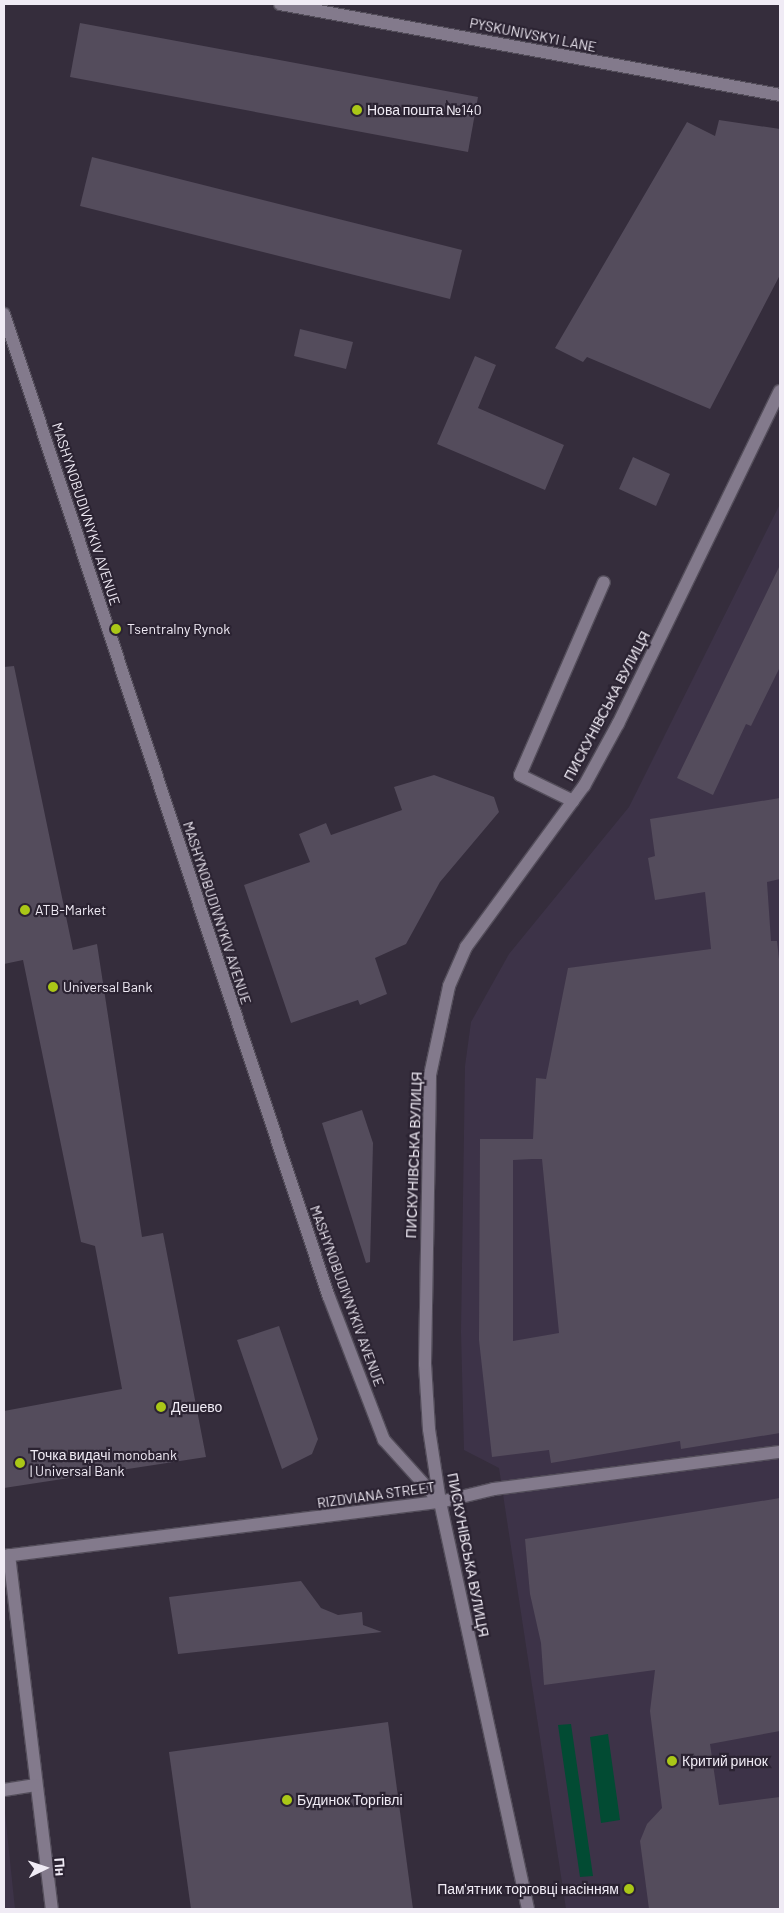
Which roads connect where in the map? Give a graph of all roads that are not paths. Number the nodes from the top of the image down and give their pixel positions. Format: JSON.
{"nodes":[{"id":1,"x":280,"y":4,"type":"edge"},
{"id":2,"x":780,"y":95,"type":"edge"},
{"id":3,"x":4,"y":314,"type":"edge"},
{"id":4,"x":780,"y":391,"type":"edge"},
{"id":5,"x":604,"y":582,"type":"dead end"},
{"id":6,"x":573,"y":801,"type":"junction"},
{"id":7,"x":780,"y":1452,"type":"edge"},
{"id":8,"x":440,"y":1502,"type":"junction"},
{"id":9,"x":7,"y":1556,"type":"edge"},
{"id":10,"x":36,"y":1785,"type":"junction"},
{"id":11,"x":4,"y":1790,"type":"edge"},
{"id":12,"x":52,"y":1909,"type":"edge"},
{"id":13,"x":528,"y":1909,"type":"edge"}],
"edges":[{"from":1,"to":2,"type":"street","name":"PYSKUNIVSKYI LANE"},
{"from":3,"to":8,"type":"street","name":"MASHYNOBUDIVNYKIV AVENUE"},
{"from":4,"to":6,"type":"street","name":"ПИСКУНІВСЬКА ВУЛИЦЯ"},
{"from":5,"to":6,"type":"street"},
{"from":6,"to":8,"type":"street","name":"ПИСКУНІВСЬКА ВУЛИЦЯ"},
{"from":7,"to":8,"type":"street","name":"RIZDVIANA STREET"},
{"from":8,"to":9,"type":"street","name":"RIZDVIANA STREET"},
{"from":8,"to":13,"type":"street","name":"ПИСКУНІВСЬКА ВУЛИЦЯ"},
{"from":9,"to":10,"type":"street"},
{"from":10,"to":11,"type":"street"},
{"from":10,"to":12,"type":"street"}]}
